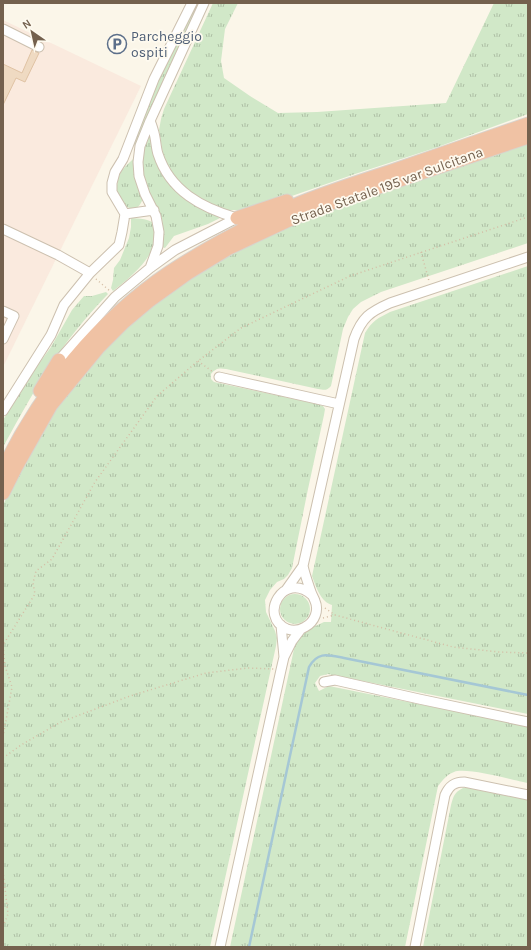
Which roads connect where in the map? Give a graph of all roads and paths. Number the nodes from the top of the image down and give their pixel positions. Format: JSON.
{"nodes":[{"id":1,"x":192,"y":3,"type":"edge"},
{"id":2,"x":204,"y":3,"type":"edge"},
{"id":3,"x":3,"y":29,"type":"edge"},
{"id":4,"x":39,"y":47,"type":"dead end"},
{"id":5,"x":150,"y":121,"type":"junction"},
{"id":6,"x":528,"y":124,"type":"edge"},
{"id":7,"x":528,"y":137,"type":"edge"},
{"id":8,"x":301,"y":203,"type":"junction"},
{"id":9,"x":154,"y":210,"type":"junction"},
{"id":10,"x":125,"y":214,"type":"junction"},
{"id":11,"x":528,"y":217,"type":"edge"},
{"id":12,"x":237,"y":218,"type":"junction"},
{"id":13,"x":3,"y":229,"type":"edge"},
{"id":14,"x":422,"y":252,"type":"junction"},
{"id":15,"x":528,"y":257,"type":"edge"},
{"id":16,"x":150,"y":268,"type":"junction"},
{"id":17,"x":90,"y":273,"type":"junction"},
{"id":18,"x":431,"y":289,"type":"junction"},
{"id":19,"x":116,"y":297,"type":"junction"},
{"id":20,"x":3,"y":311,"type":"edge"},
{"id":21,"x":3,"y":339,"type":"edge"},
{"id":22,"x":60,"y":360,"type":"joint"},
{"id":23,"x":198,"y":361,"type":"junction"},
{"id":24,"x":219,"y":377,"type":"joint"},
{"id":25,"x":340,"y":404,"type":"junction"},
{"id":26,"x":3,"y":411,"type":"edge"},
{"id":27,"x":5,"y":464,"type":"edge"},
{"id":28,"x":3,"y":493,"type":"edge"},
{"id":29,"x":303,"y":566,"type":"junction"},
{"id":30,"x":286,"y":590,"type":"junction"},
{"id":31,"x":312,"y":595,"type":"junction"},
{"id":32,"x":335,"y":614,"type":"dead end"},
{"id":33,"x":281,"y":625,"type":"junction"},
{"id":34,"x":301,"y":629,"type":"junction"},
{"id":35,"x":528,"y":652,"type":"edge"},
{"id":36,"x":284,"y":657,"type":"junction"},
{"id":37,"x":282,"y":670,"type":"junction"},
{"id":38,"x":324,"y":682,"type":"dead end"},
{"id":39,"x":528,"y":722,"type":"edge"},
{"id":40,"x":3,"y":737,"type":"edge"},
{"id":41,"x":3,"y":758,"type":"edge"},
{"id":42,"x":528,"y":795,"type":"edge"},
{"id":43,"x":3,"y":871,"type":"edge"},
{"id":44,"x":3,"y":927,"type":"edge"},
{"id":45,"x":220,"y":947,"type":"edge"},
{"id":46,"x":415,"y":947,"type":"edge"}],
"edges":[{"from":1,"to":10,"type":"street"},
{"from":2,"to":5,"type":"street"},
{"from":3,"to":4,"type":"street"},
{"from":5,"to":9,"type":"street"},
{"from":5,"to":12,"type":"street"},
{"from":6,"to":8,"type":"highway","name":"Strada Statale 195 var Sulcitana"},
{"from":7,"to":28,"type":"highway","name":"Strada Statale 195 var Sulcitana"},
{"from":8,"to":12,"type":"highway"},
{"from":8,"to":27,"type":"highway","name":"Strada Statale 195 var Sulcitana"},
{"from":9,"to":10,"type":"street"},
{"from":9,"to":16,"type":"street"},
{"from":10,"to":17,"type":"street"},
{"from":11,"to":14,"type":"path"},
{"from":12,"to":16,"type":"street"},
{"from":13,"to":17,"type":"street"},
{"from":14,"to":18,"type":"path"},
{"from":14,"to":23,"type":"path"},
{"from":15,"to":18,"type":"street"},
{"from":16,"to":19,"type":"street"},
{"from":17,"to":19,"type":"path"},
{"from":17,"to":26,"type":"street"},
{"from":18,"to":25,"type":"street"},
{"from":19,"to":22,"type":"street"},
{"from":20,"to":21,"type":"street"},
{"from":22,"to":27,"type":"highway"},
{"from":23,"to":24,"type":"path"},
{"from":23,"to":40,"type":"path"},
{"from":24,"to":25,"type":"street"},
{"from":25,"to":29,"type":"street"},
{"from":29,"to":30,"type":"street"},
{"from":29,"to":31,"type":"street"},
{"from":30,"to":31,"type":"street"},
{"from":30,"to":33,"type":"street"},
{"from":31,"to":34,"type":"street"},
{"from":32,"to":35,"type":"path"},
{"from":33,"to":34,"type":"street"},
{"from":33,"to":36,"type":"street"},
{"from":34,"to":36,"type":"street"},
{"from":36,"to":37,"type":"street"},
{"from":37,"to":41,"type":"path"},
{"from":37,"to":45,"type":"street"},
{"from":38,"to":39,"type":"street"},
{"from":42,"to":46,"type":"street"},
{"from":43,"to":44,"type":"path"}]}
